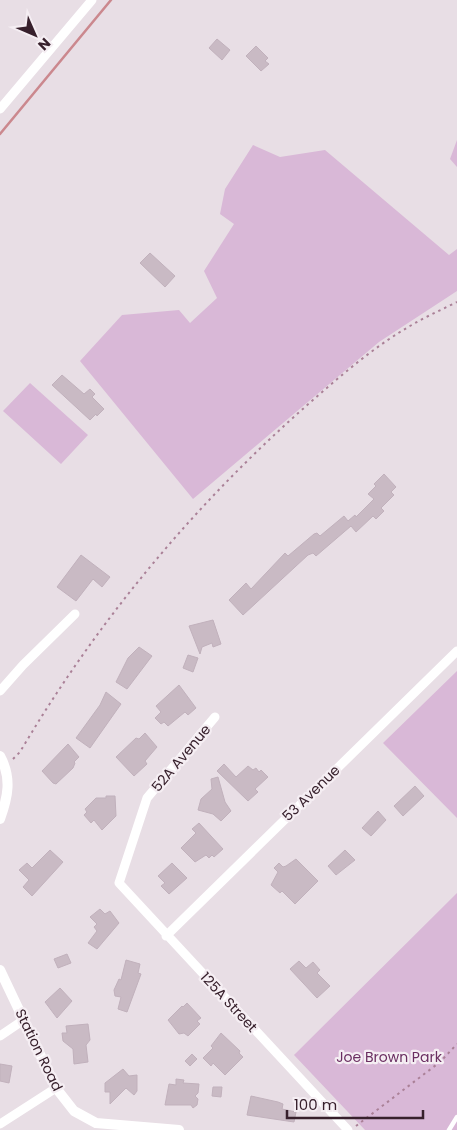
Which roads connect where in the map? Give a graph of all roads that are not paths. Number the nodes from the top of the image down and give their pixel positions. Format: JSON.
{"nodes":[{"id":1,"x":92,"y":0,"type":"edge"},
{"id":2,"x":0,"y":110,"type":"edge"},
{"id":3,"x":75,"y":614,"type":"dead end"},
{"id":4,"x":457,"y":651,"type":"edge"},
{"id":5,"x":0,"y":692,"type":"edge"},
{"id":6,"x":215,"y":717,"type":"dead end"},
{"id":7,"x":0,"y":756,"type":"edge"},
{"id":8,"x":0,"y":819,"type":"edge"},
{"id":9,"x":119,"y":883,"type":"joint"},
{"id":10,"x":166,"y":936,"type":"junction"},
{"id":11,"x":0,"y":970,"type":"edge"},
{"id":12,"x":25,"y":1019,"type":"junction"},
{"id":13,"x":0,"y":1036,"type":"edge"},
{"id":14,"x":56,"y":1088,"type":"junction"},
{"id":15,"x":457,"y":1117,"type":"edge"},
{"id":16,"x":0,"y":1124,"type":"edge"},
{"id":17,"x":339,"y":1126,"type":"edge"},
{"id":18,"x":351,"y":1129,"type":"edge"},
{"id":19,"x":179,"y":1130,"type":"edge"},
{"id":20,"x":449,"y":1130,"type":"edge"}],
"edges":[{"from":1,"to":2,"type":"street"},
{"from":3,"to":5,"type":"street"},
{"from":4,"to":10,"type":"street","name":"53 Avenue"},
{"from":6,"to":9,"type":"street","name":"52A Avenue"},
{"from":7,"to":8,"type":"street"},
{"from":9,"to":10,"type":"street","name":"125A Street"},
{"from":10,"to":17,"type":"street","name":"125A Street"},
{"from":11,"to":12,"type":"street","name":"Station Road"},
{"from":12,"to":13,"type":"street"},
{"from":12,"to":14,"type":"street","name":"Station Road"},
{"from":14,"to":16,"type":"street"},
{"from":14,"to":19,"type":"street","name":"Station Road"},
{"from":15,"to":20,"type":"lane"},
{"from":17,"to":18,"type":"street","name":"125A Street"}]}
